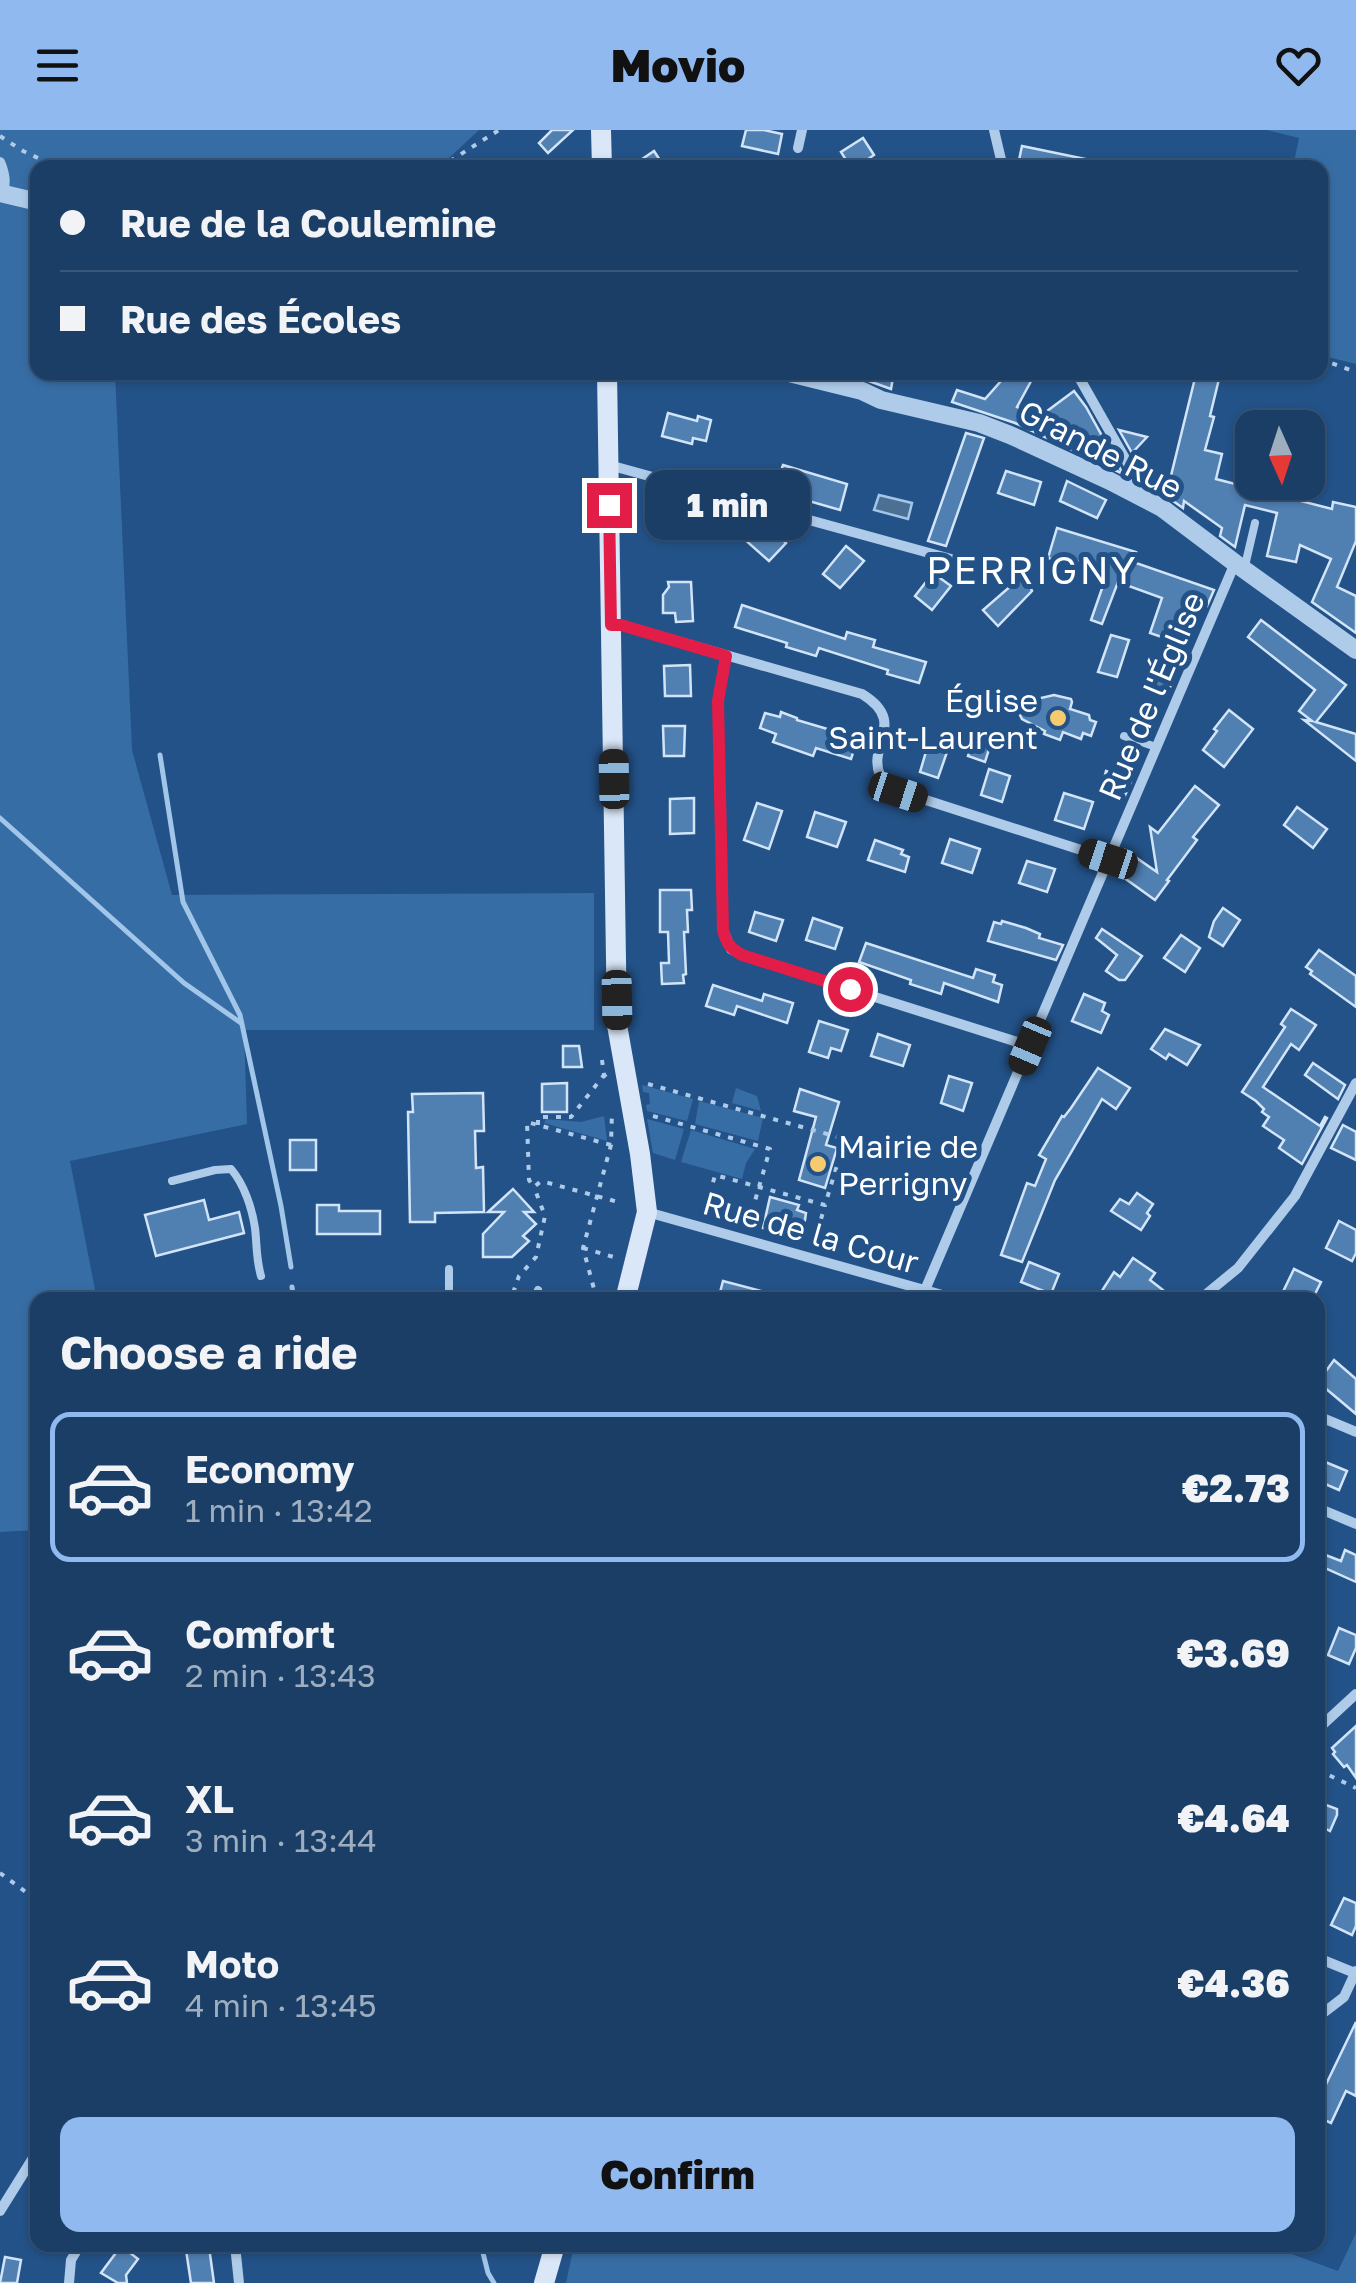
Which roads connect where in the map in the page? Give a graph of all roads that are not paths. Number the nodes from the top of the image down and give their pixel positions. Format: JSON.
{"nodes":[{"id":1,"x":601,"y":130,"type":"edge"},
{"id":2,"x":802,"y":130,"type":"edge"},
{"id":3,"x":994,"y":130,"type":"edge"},
{"id":4,"x":798,"y":148,"type":"dead end"},
{"id":5,"x":602,"y":160,"type":"edge"},
{"id":6,"x":1001,"y":160,"type":"edge"},
{"id":7,"x":0,"y":162,"type":"edge"},
{"id":8,"x":2,"y":194,"type":"edge"},
{"id":9,"x":30,"y":200,"type":"edge"},
{"id":10,"x":607,"y":380,"type":"edge"},
{"id":11,"x":818,"y":380,"type":"edge"},
{"id":12,"x":1081,"y":380,"type":"edge"},
{"id":13,"x":608,"y":465,"type":"junction"},
{"id":14,"x":1132,"y":492,"type":"junction"},
{"id":15,"x":1255,"y":522,"type":"dead end"},
{"id":16,"x":962,"y":562,"type":"dead end"},
{"id":17,"x":1239,"y":567,"type":"junction"},
{"id":18,"x":611,"y":625,"type":"junction"},
{"id":19,"x":1356,"y":650,"type":"edge"},
{"id":20,"x":726,"y":656,"type":"junction"},
{"id":21,"x":1124,"y":736,"type":"dead end"},
{"id":22,"x":1156,"y":747,"type":"junction"},
{"id":23,"x":1108,"y":859,"type":"junction"},
{"id":24,"x":1030,"y":1046,"type":"junction"},
{"id":25,"x":1356,"y":1083,"type":"edge"},
{"id":26,"x":172,"y":1181,"type":"dead end"},
{"id":27,"x":648,"y":1212,"type":"junction"},
{"id":28,"x":449,"y":1269,"type":"dead end"},
{"id":29,"x":261,"y":1276,"type":"dead end"},
{"id":30,"x":925,"y":1290,"type":"junction"},
{"id":31,"x":449,"y":1292,"type":"edge"},
{"id":32,"x":627,"y":1292,"type":"edge"},
{"id":33,"x":932,"y":1292,"type":"edge"},
{"id":34,"x":1209,"y":1292,"type":"edge"},
{"id":35,"x":1325,"y":1419,"type":"edge"},
{"id":36,"x":1356,"y":1432,"type":"edge"},
{"id":37,"x":1325,"y":1511,"type":"edge"},
{"id":38,"x":1356,"y":1524,"type":"edge"},
{"id":39,"x":1356,"y":1694,"type":"edge"},
{"id":40,"x":1325,"y":1722,"type":"edge"},
{"id":41,"x":1325,"y":1961,"type":"edge"},
{"id":42,"x":1356,"y":1972,"type":"edge"},
{"id":43,"x":1325,"y":2011,"type":"edge"},
{"id":44,"x":30,"y":2163,"type":"edge"},
{"id":45,"x":0,"y":2212,"type":"edge"},
{"id":46,"x":76,"y":2252,"type":"edge"},
{"id":47,"x":236,"y":2252,"type":"edge"},
{"id":48,"x":553,"y":2252,"type":"edge"},
{"id":49,"x":69,"y":2283,"type":"edge"},
{"id":50,"x":239,"y":2283,"type":"edge"},
{"id":51,"x":544,"y":2283,"type":"edge"}],
"edges":[{"from":1,"to":5,"type":"main road"},
{"from":2,"to":4,"type":"street"},
{"from":3,"to":6,"type":"street"},
{"from":7,"to":8,"type":"street"},
{"from":8,"to":9,"type":"street"},
{"from":10,"to":13,"type":"main road"},
{"from":11,"to":14,"type":"street","name":"Grande Rue"},
{"from":12,"to":14,"type":"street"},
{"from":13,"to":16,"type":"street"},
{"from":13,"to":18,"type":"main road"},
{"from":14,"to":17,"type":"street","name":"Grande Rue"},
{"from":15,"to":17,"type":"lane"},
{"from":17,"to":19,"type":"street","name":"Grande Rue"},
{"from":17,"to":22,"type":"street","name":"Rue de l'Église"},
{"from":18,"to":20,"type":"street"},
{"from":18,"to":27,"type":"main road"},
{"from":20,"to":23,"type":"street"},
{"from":20,"to":24,"type":"street"},
{"from":21,"to":22,"type":"lane"},
{"from":22,"to":23,"type":"street","name":"Rue de l'Église"},
{"from":23,"to":24,"type":"street","name":"Rue de l'Église"},
{"from":24,"to":30,"type":"street","name":"Rue de l'Église"},
{"from":25,"to":34,"type":"street"},
{"from":26,"to":29,"type":"lane"},
{"from":27,"to":30,"type":"street","name":"Rue de la Cour"},
{"from":27,"to":32,"type":"main road"},
{"from":28,"to":31,"type":"lane"},
{"from":30,"to":33,"type":"street","name":"Rue de la Cour"},
{"from":35,"to":36,"type":"street"},
{"from":37,"to":38,"type":"street"},
{"from":39,"to":40,"type":"street"},
{"from":41,"to":42,"type":"street"},
{"from":42,"to":43,"type":"street"},
{"from":44,"to":45,"type":"street"},
{"from":46,"to":49,"type":"street"},
{"from":47,"to":50,"type":"street"},
{"from":48,"to":51,"type":"main road"}]}
